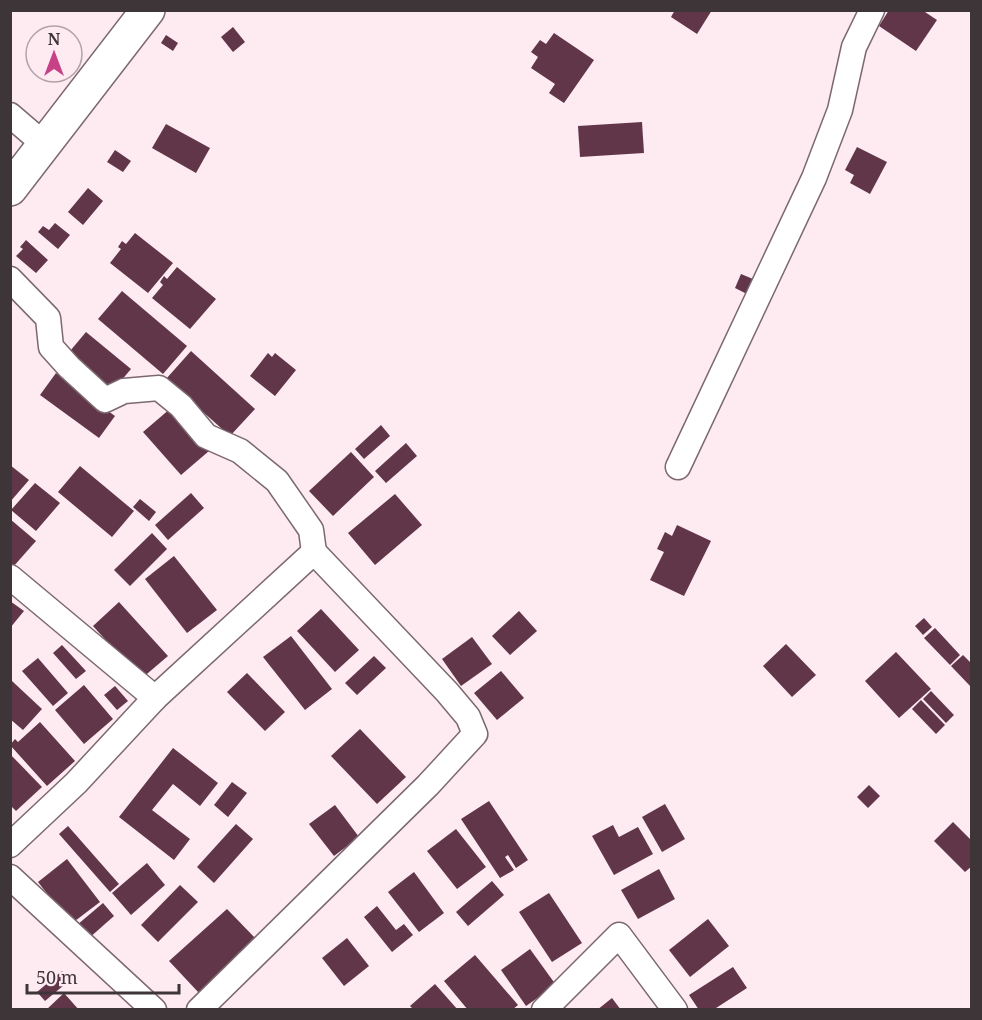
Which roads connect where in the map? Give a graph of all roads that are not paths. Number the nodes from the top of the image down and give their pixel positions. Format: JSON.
{"nodes":[{"id":1,"x":148,"y":10,"type":"edge"},
{"id":2,"x":872,"y":10,"type":"edge"},
{"id":3,"x":10,"y":115,"type":"edge"},
{"id":4,"x":45,"y":145,"type":"junction"},
{"id":5,"x":10,"y":189,"type":"edge"},
{"id":6,"x":10,"y":279,"type":"edge"},
{"id":7,"x":678,"y":466,"type":"dead end"},
{"id":8,"x":314,"y":552,"type":"junction"},
{"id":9,"x":10,"y":577,"type":"edge"},
{"id":10,"x":155,"y":698,"type":"junction"},
{"id":11,"x":10,"y":845,"type":"edge"},
{"id":12,"x":10,"y":878,"type":"edge"},
{"id":13,"x":154,"y":1010,"type":"edge"},
{"id":14,"x":199,"y":1010,"type":"edge"},
{"id":15,"x":544,"y":1010,"type":"edge"},
{"id":16,"x":675,"y":1010,"type":"edge"}],
"edges":[{"from":1,"to":4,"type":"main road"},
{"from":2,"to":7,"type":"street"},
{"from":3,"to":4,"type":"street"},
{"from":4,"to":5,"type":"main road"},
{"from":6,"to":8,"type":"street"},
{"from":8,"to":10,"type":"street"},
{"from":8,"to":14,"type":"street"},
{"from":9,"to":10,"type":"street"},
{"from":10,"to":11,"type":"street"},
{"from":12,"to":13,"type":"street"},
{"from":15,"to":16,"type":"street"}]}
